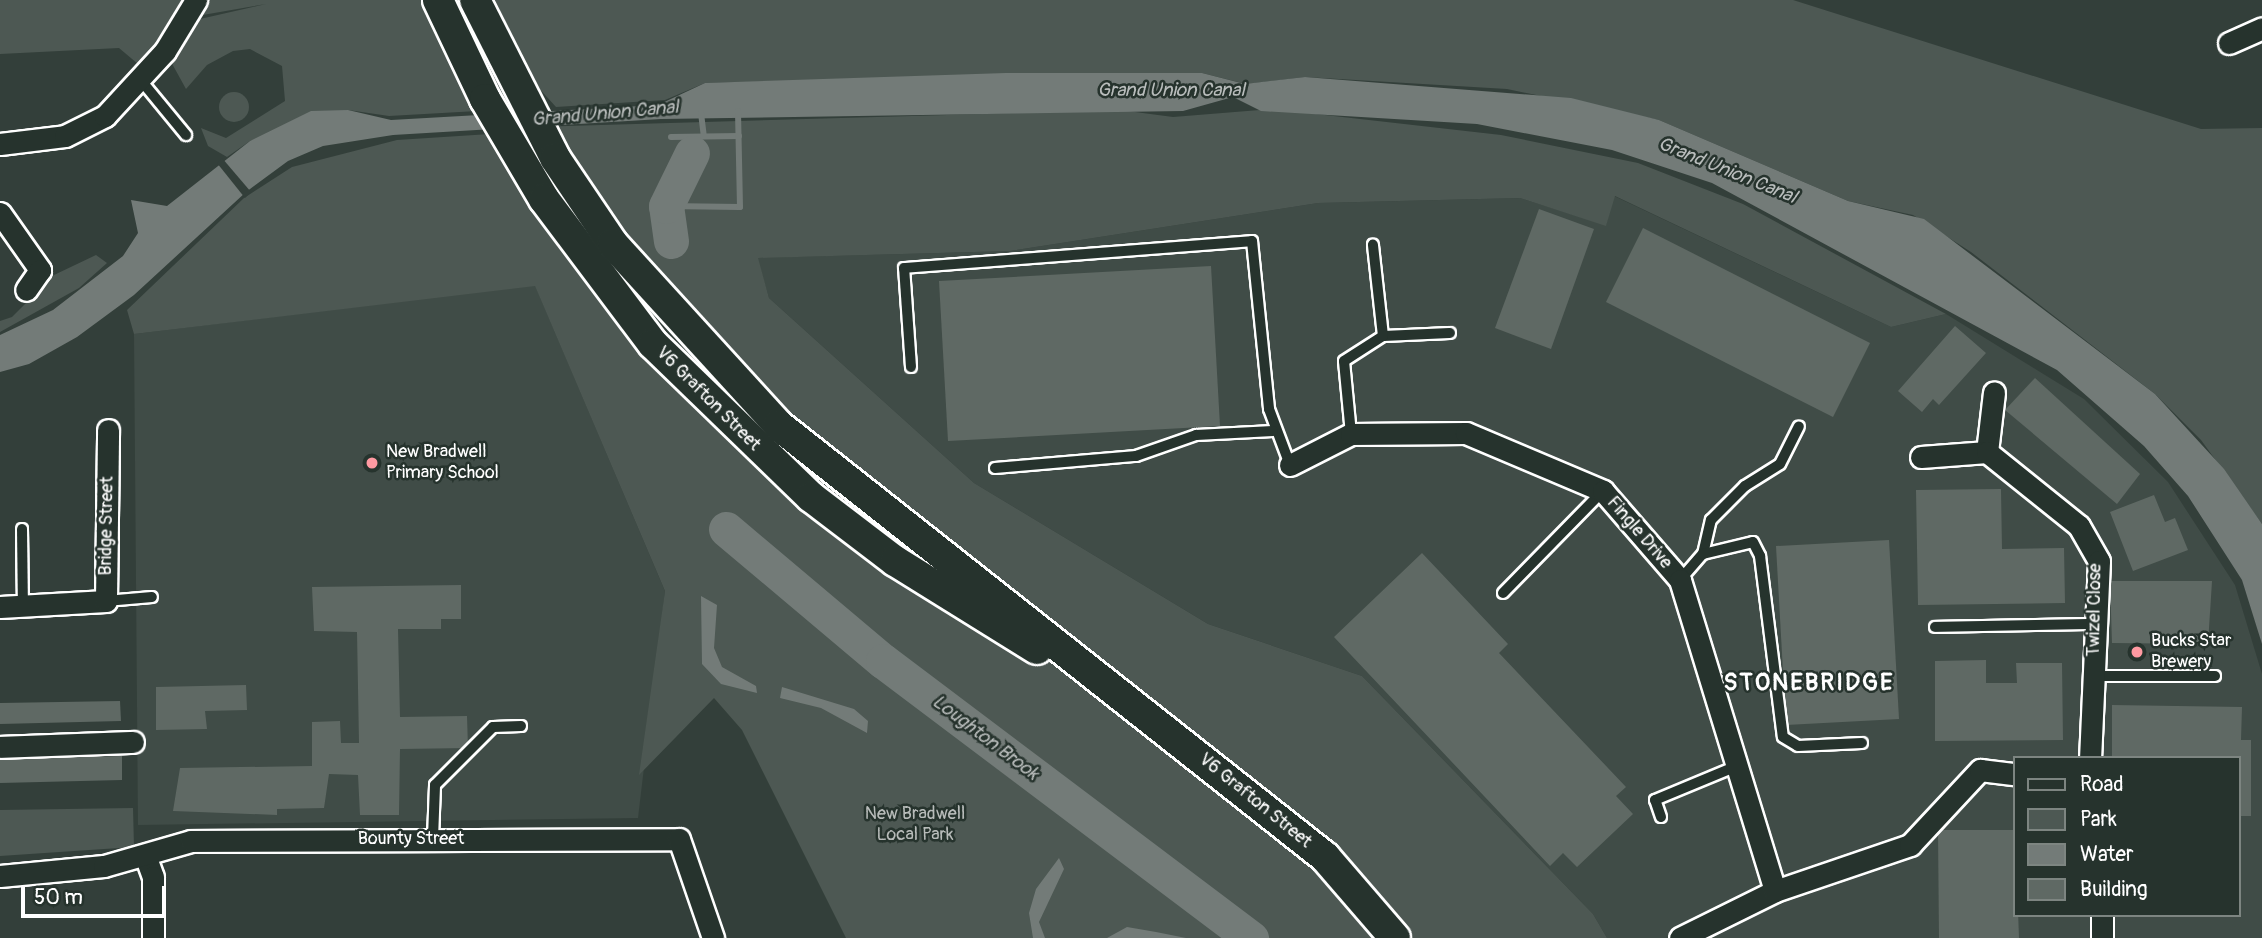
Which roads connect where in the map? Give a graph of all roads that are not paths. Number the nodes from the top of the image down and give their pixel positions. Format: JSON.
{"nodes":[{"id":1,"x":196,"y":0,"type":"edge"},
{"id":2,"x":438,"y":0,"type":"edge"},
{"id":3,"x":475,"y":0,"type":"edge"},
{"id":4,"x":2262,"y":28,"type":"edge"},
{"id":5,"x":2229,"y":43,"type":"dead end"},
{"id":6,"x":139,"y":78,"type":"junction"},
{"id":7,"x":186,"y":135,"type":"dead end"},
{"id":8,"x":0,"y":144,"type":"edge"},
{"id":9,"x":0,"y":213,"type":"edge"},
{"id":10,"x":1373,"y":245,"type":"dead end"},
{"id":11,"x":26,"y":290,"type":"dead end"},
{"id":12,"x":1450,"y":333,"type":"dead end"},
{"id":13,"x":1383,"y":336,"type":"junction"},
{"id":14,"x":911,"y":367,"type":"dead end"},
{"id":15,"x":1994,"y":392,"type":"dead end"},
{"id":16,"x":1799,"y":426,"type":"dead end"},
{"id":17,"x":108,"y":430,"type":"dead end"},
{"id":18,"x":1273,"y":431,"type":"junction"},
{"id":19,"x":1351,"y":434,"type":"junction"},
{"id":20,"x":1987,"y":452,"type":"junction"},
{"id":21,"x":1921,"y":457,"type":"dead end"},
{"id":22,"x":1290,"y":465,"type":"joint"},
{"id":23,"x":995,"y":468,"type":"dead end"},
{"id":24,"x":1603,"y":491,"type":"junction"},
{"id":25,"x":22,"y":529,"type":"dead end"},
{"id":26,"x":1703,"y":554,"type":"junction"},
{"id":27,"x":1680,"y":580,"type":"junction"},
{"id":28,"x":1503,"y":593,"type":"dead end"},
{"id":29,"x":152,"y":597,"type":"dead end"},
{"id":30,"x":106,"y":601,"type":"junction"},
{"id":31,"x":0,"y":607,"type":"edge"},
{"id":32,"x":23,"y":607,"type":"junction"},
{"id":33,"x":2096,"y":624,"type":"junction"},
{"id":34,"x":1935,"y":627,"type":"dead end"},
{"id":35,"x":2094,"y":676,"type":"junction"},
{"id":36,"x":2215,"y":676,"type":"dead end"},
{"id":37,"x":1098,"y":683,"type":"junction"},
{"id":38,"x":521,"y":726,"type":"dead end"},
{"id":39,"x":133,"y":742,"type":"dead end"},
{"id":40,"x":1862,"y":743,"type":"dead end"},
{"id":41,"x":0,"y":747,"type":"edge"},
{"id":42,"x":2090,"y":756,"type":"edge"},
{"id":43,"x":1737,"y":766,"type":"junction"},
{"id":44,"x":2014,"y":774,"type":"edge"},
{"id":45,"x":1661,"y":817,"type":"dead end"},
{"id":46,"x":433,"y":838,"type":"junction"},
{"id":47,"x":145,"y":855,"type":"junction"},
{"id":48,"x":0,"y":876,"type":"edge"},
{"id":49,"x":1775,"y":891,"type":"junction"},
{"id":50,"x":2102,"y":917,"type":"edge"},
{"id":51,"x":153,"y":938,"type":"edge"},
{"id":52,"x":713,"y":938,"type":"edge"},
{"id":53,"x":1395,"y":938,"type":"edge"},
{"id":54,"x":1680,"y":938,"type":"edge"},
{"id":55,"x":2102,"y":938,"type":"edge"}],
"edges":[{"from":1,"to":6,"type":"street"},
{"from":2,"to":37,"type":"street","name":"V6 Grafton Street"},
{"from":3,"to":37,"type":"street","name":"V6 Grafton Street"},
{"from":4,"to":5,"type":"street"},
{"from":6,"to":7,"type":"lane"},
{"from":6,"to":8,"type":"street"},
{"from":9,"to":11,"type":"street"},
{"from":10,"to":13,"type":"lane"},
{"from":12,"to":13,"type":"lane"},
{"from":13,"to":19,"type":"lane"},
{"from":14,"to":18,"type":"lane"},
{"from":15,"to":20,"type":"street"},
{"from":16,"to":26,"type":"lane"},
{"from":17,"to":30,"type":"street","name":"Bridge Street"},
{"from":18,"to":22,"type":"lane"},
{"from":18,"to":23,"type":"lane"},
{"from":19,"to":22,"type":"street","name":"Fingle Drive"},
{"from":19,"to":24,"type":"street","name":"Fingle Drive"},
{"from":20,"to":21,"type":"street"},
{"from":20,"to":33,"type":"street","name":"Twizel Close"},
{"from":24,"to":27,"type":"street","name":"Fingle Drive"},
{"from":24,"to":28,"type":"lane"},
{"from":25,"to":32,"type":"lane"},
{"from":26,"to":27,"type":"lane"},
{"from":26,"to":40,"type":"lane"},
{"from":27,"to":43,"type":"street","name":"Fingle Drive"},
{"from":29,"to":30,"type":"lane"},
{"from":30,"to":32,"type":"street","name":"Bridge Street"},
{"from":31,"to":32,"type":"street","name":"Bridge Street"},
{"from":33,"to":34,"type":"lane"},
{"from":33,"to":35,"type":"street","name":"Twizel Close"},
{"from":35,"to":36,"type":"lane"},
{"from":35,"to":42,"type":"street","name":"Twizel Close"},
{"from":37,"to":53,"type":"street","name":"V6 Grafton Street"},
{"from":38,"to":46,"type":"lane"},
{"from":39,"to":41,"type":"street"},
{"from":43,"to":45,"type":"lane"},
{"from":43,"to":49,"type":"street","name":"Fingle Drive"},
{"from":44,"to":49,"type":"street"},
{"from":46,"to":47,"type":"street","name":"Bounty Street"},
{"from":46,"to":52,"type":"street","name":"Bounty Street"},
{"from":47,"to":48,"type":"street","name":"Bounty Street"},
{"from":47,"to":51,"type":"street"},
{"from":49,"to":54,"type":"street"},
{"from":50,"to":55,"type":"street"}]}
